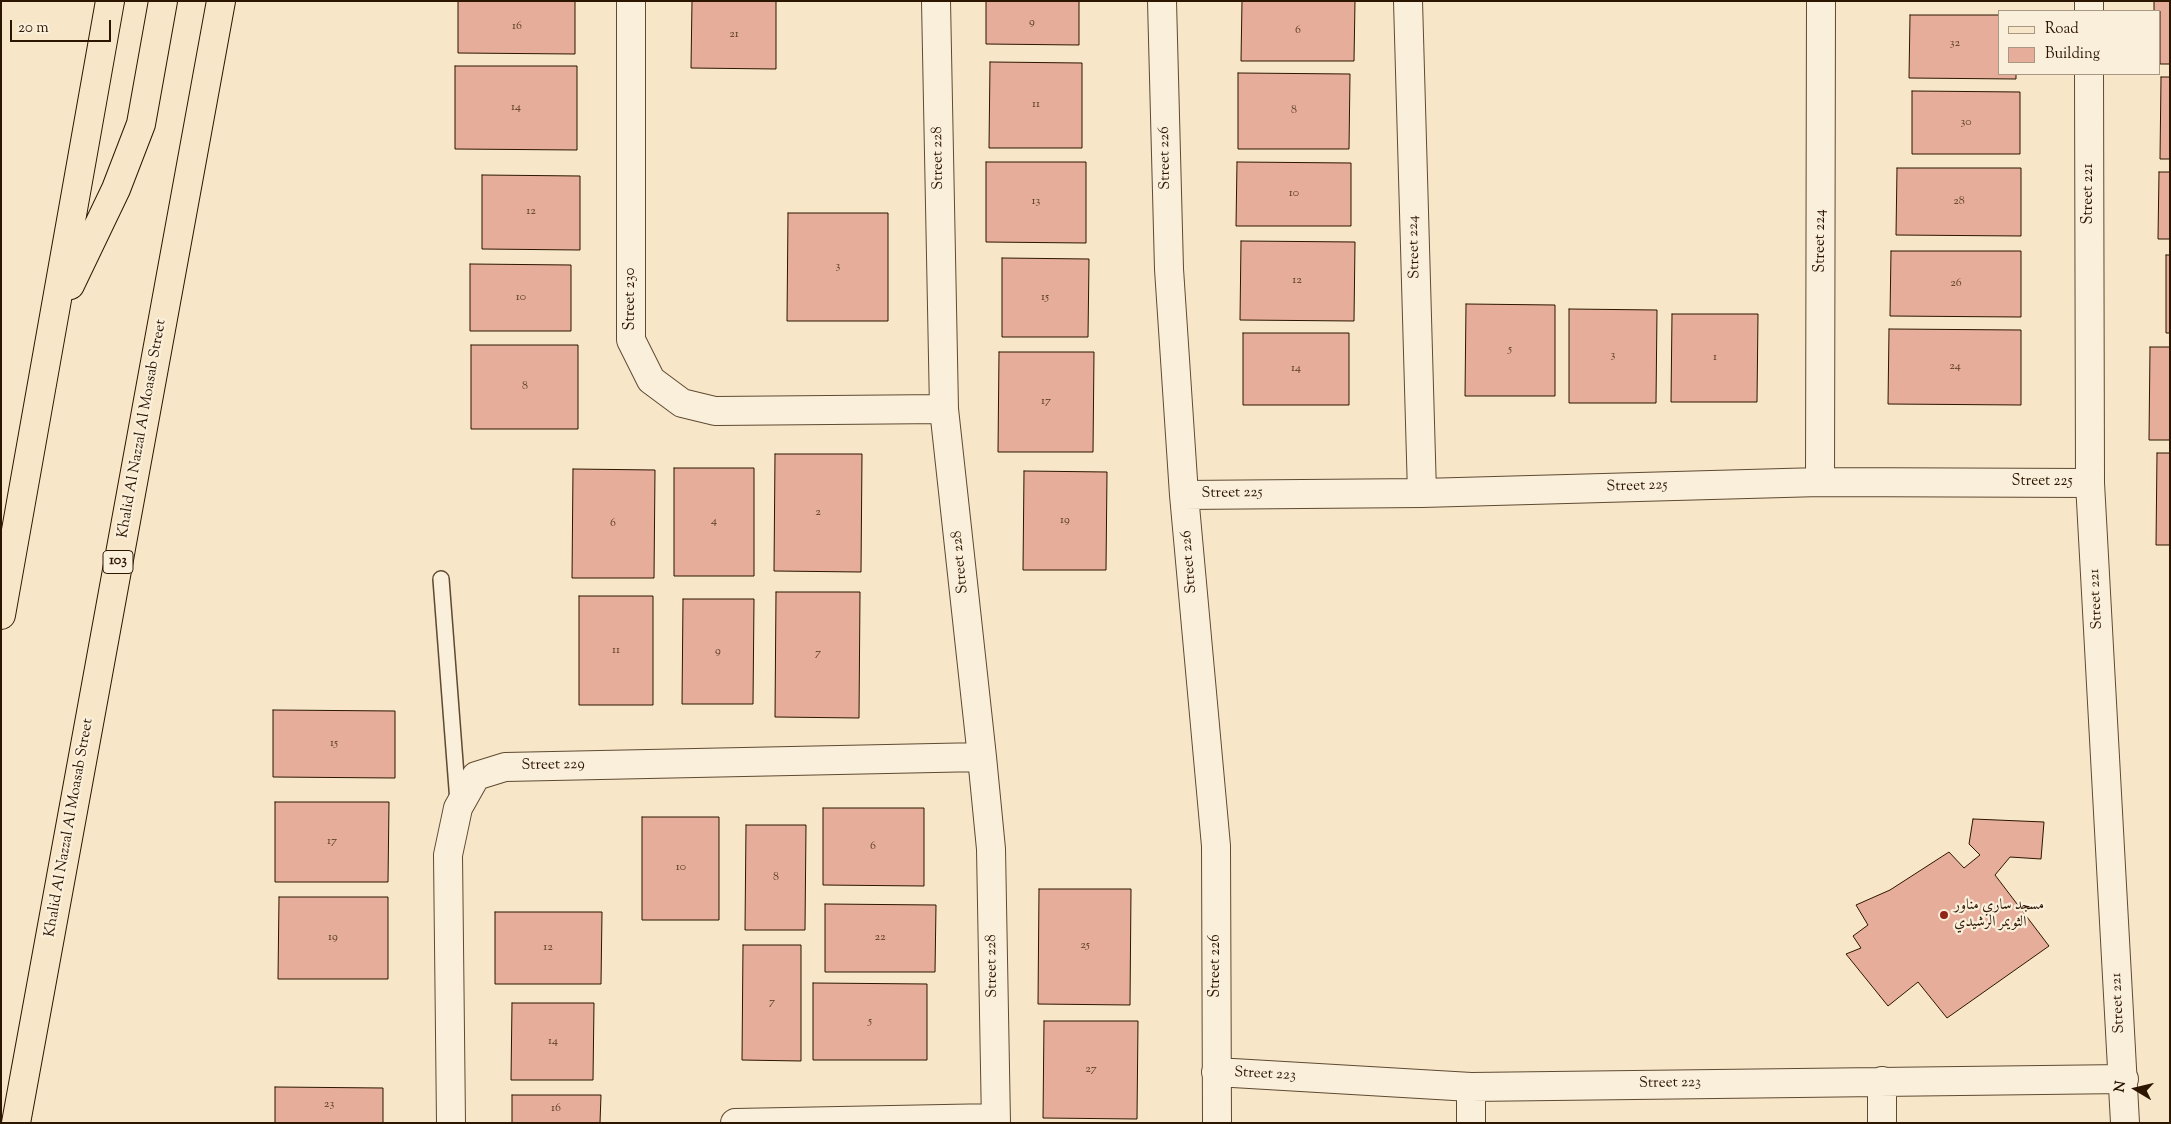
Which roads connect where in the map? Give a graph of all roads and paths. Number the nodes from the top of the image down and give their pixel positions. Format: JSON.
{"nodes":[{"id":1,"x":110,"y":1,"type":"edge"},
{"id":2,"x":163,"y":1,"type":"edge"},
{"id":3,"x":221,"y":1,"type":"edge"},
{"id":4,"x":234,"y":1,"type":"edge"},
{"id":5,"x":631,"y":1,"type":"edge"},
{"id":6,"x":936,"y":1,"type":"edge"},
{"id":7,"x":1162,"y":1,"type":"edge"},
{"id":8,"x":1408,"y":1,"type":"edge"},
{"id":9,"x":1821,"y":1,"type":"edge"},
{"id":10,"x":210,"y":61,"type":"junction"},
{"id":11,"x":2089,"y":75,"type":"edge"},
{"id":12,"x":55,"y":317,"type":"junction"},
{"id":13,"x":944,"y":409,"type":"junction"},
{"id":14,"x":1820,"y":482,"type":"junction"},
{"id":15,"x":2090,"y":483,"type":"junction"},
{"id":16,"x":1422,"y":492,"type":"junction"},
{"id":17,"x":1184,"y":495,"type":"junction"},
{"id":18,"x":441,"y":579,"type":"dead end"},
{"id":19,"x":1,"y":616,"type":"edge"},
{"id":20,"x":982,"y":757,"type":"junction"},
{"id":21,"x":458,"y":808,"type":"junction"},
{"id":22,"x":1216,"y":1072,"type":"junction"},
{"id":23,"x":2124,"y":1079,"type":"junction"},
{"id":24,"x":1882,"y":1081,"type":"junction"},
{"id":25,"x":1471,"y":1087,"type":"junction"},
{"id":26,"x":996,"y":1120,"type":"edge"},
{"id":27,"x":16,"y":1123,"type":"edge"},
{"id":28,"x":451,"y":1123,"type":"edge"},
{"id":29,"x":735,"y":1123,"type":"edge"},
{"id":30,"x":1217,"y":1123,"type":"edge"},
{"id":31,"x":1471,"y":1123,"type":"edge"},
{"id":32,"x":1882,"y":1123,"type":"edge"},
{"id":33,"x":2125,"y":1123,"type":"edge"}],
"edges":[{"from":1,"to":12,"type":"main road"},
{"from":2,"to":12,"type":"main road"},
{"from":3,"to":10,"type":"main road","name":"Khalid Al Nazzal Al Moasab Street","number":"103"},
{"from":4,"to":10,"type":"main road"},
{"from":5,"to":13,"type":"street","name":"Street 230"},
{"from":6,"to":13,"type":"street","name":"Street 228"},
{"from":7,"to":17,"type":"street","name":"Street 226"},
{"from":8,"to":16,"type":"street","name":"Street 224"},
{"from":9,"to":14,"type":"street","name":"Street 224"},
{"from":10,"to":27,"type":"main road","name":"Khalid Al Nazzal Al Moasab Street","number":"103"},
{"from":11,"to":15,"type":"street","name":"Street 221"},
{"from":12,"to":19,"type":"main road"},
{"from":13,"to":20,"type":"street","name":"Street 228"},
{"from":14,"to":15,"type":"street","name":"Street 225"},
{"from":14,"to":16,"type":"street","name":"Street 225"},
{"from":15,"to":23,"type":"street","name":"Street 221"},
{"from":16,"to":17,"type":"street","name":"Street 225"},
{"from":17,"to":22,"type":"street","name":"Street 226"},
{"from":18,"to":21,"type":"lane"},
{"from":20,"to":21,"type":"street","name":"Street 229"},
{"from":20,"to":26,"type":"street","name":"Street 228"},
{"from":21,"to":28,"type":"street","name":"Street 229"},
{"from":22,"to":25,"type":"street","name":"Street 223"},
{"from":22,"to":30,"type":"street","name":"Street 226"},
{"from":23,"to":24,"type":"street","name":"Street 223"},
{"from":23,"to":33,"type":"street","name":"Street 221"},
{"from":24,"to":25,"type":"street","name":"Street 223"},
{"from":24,"to":32,"type":"street"},
{"from":25,"to":31,"type":"street"},
{"from":26,"to":29,"type":"street"}]}
